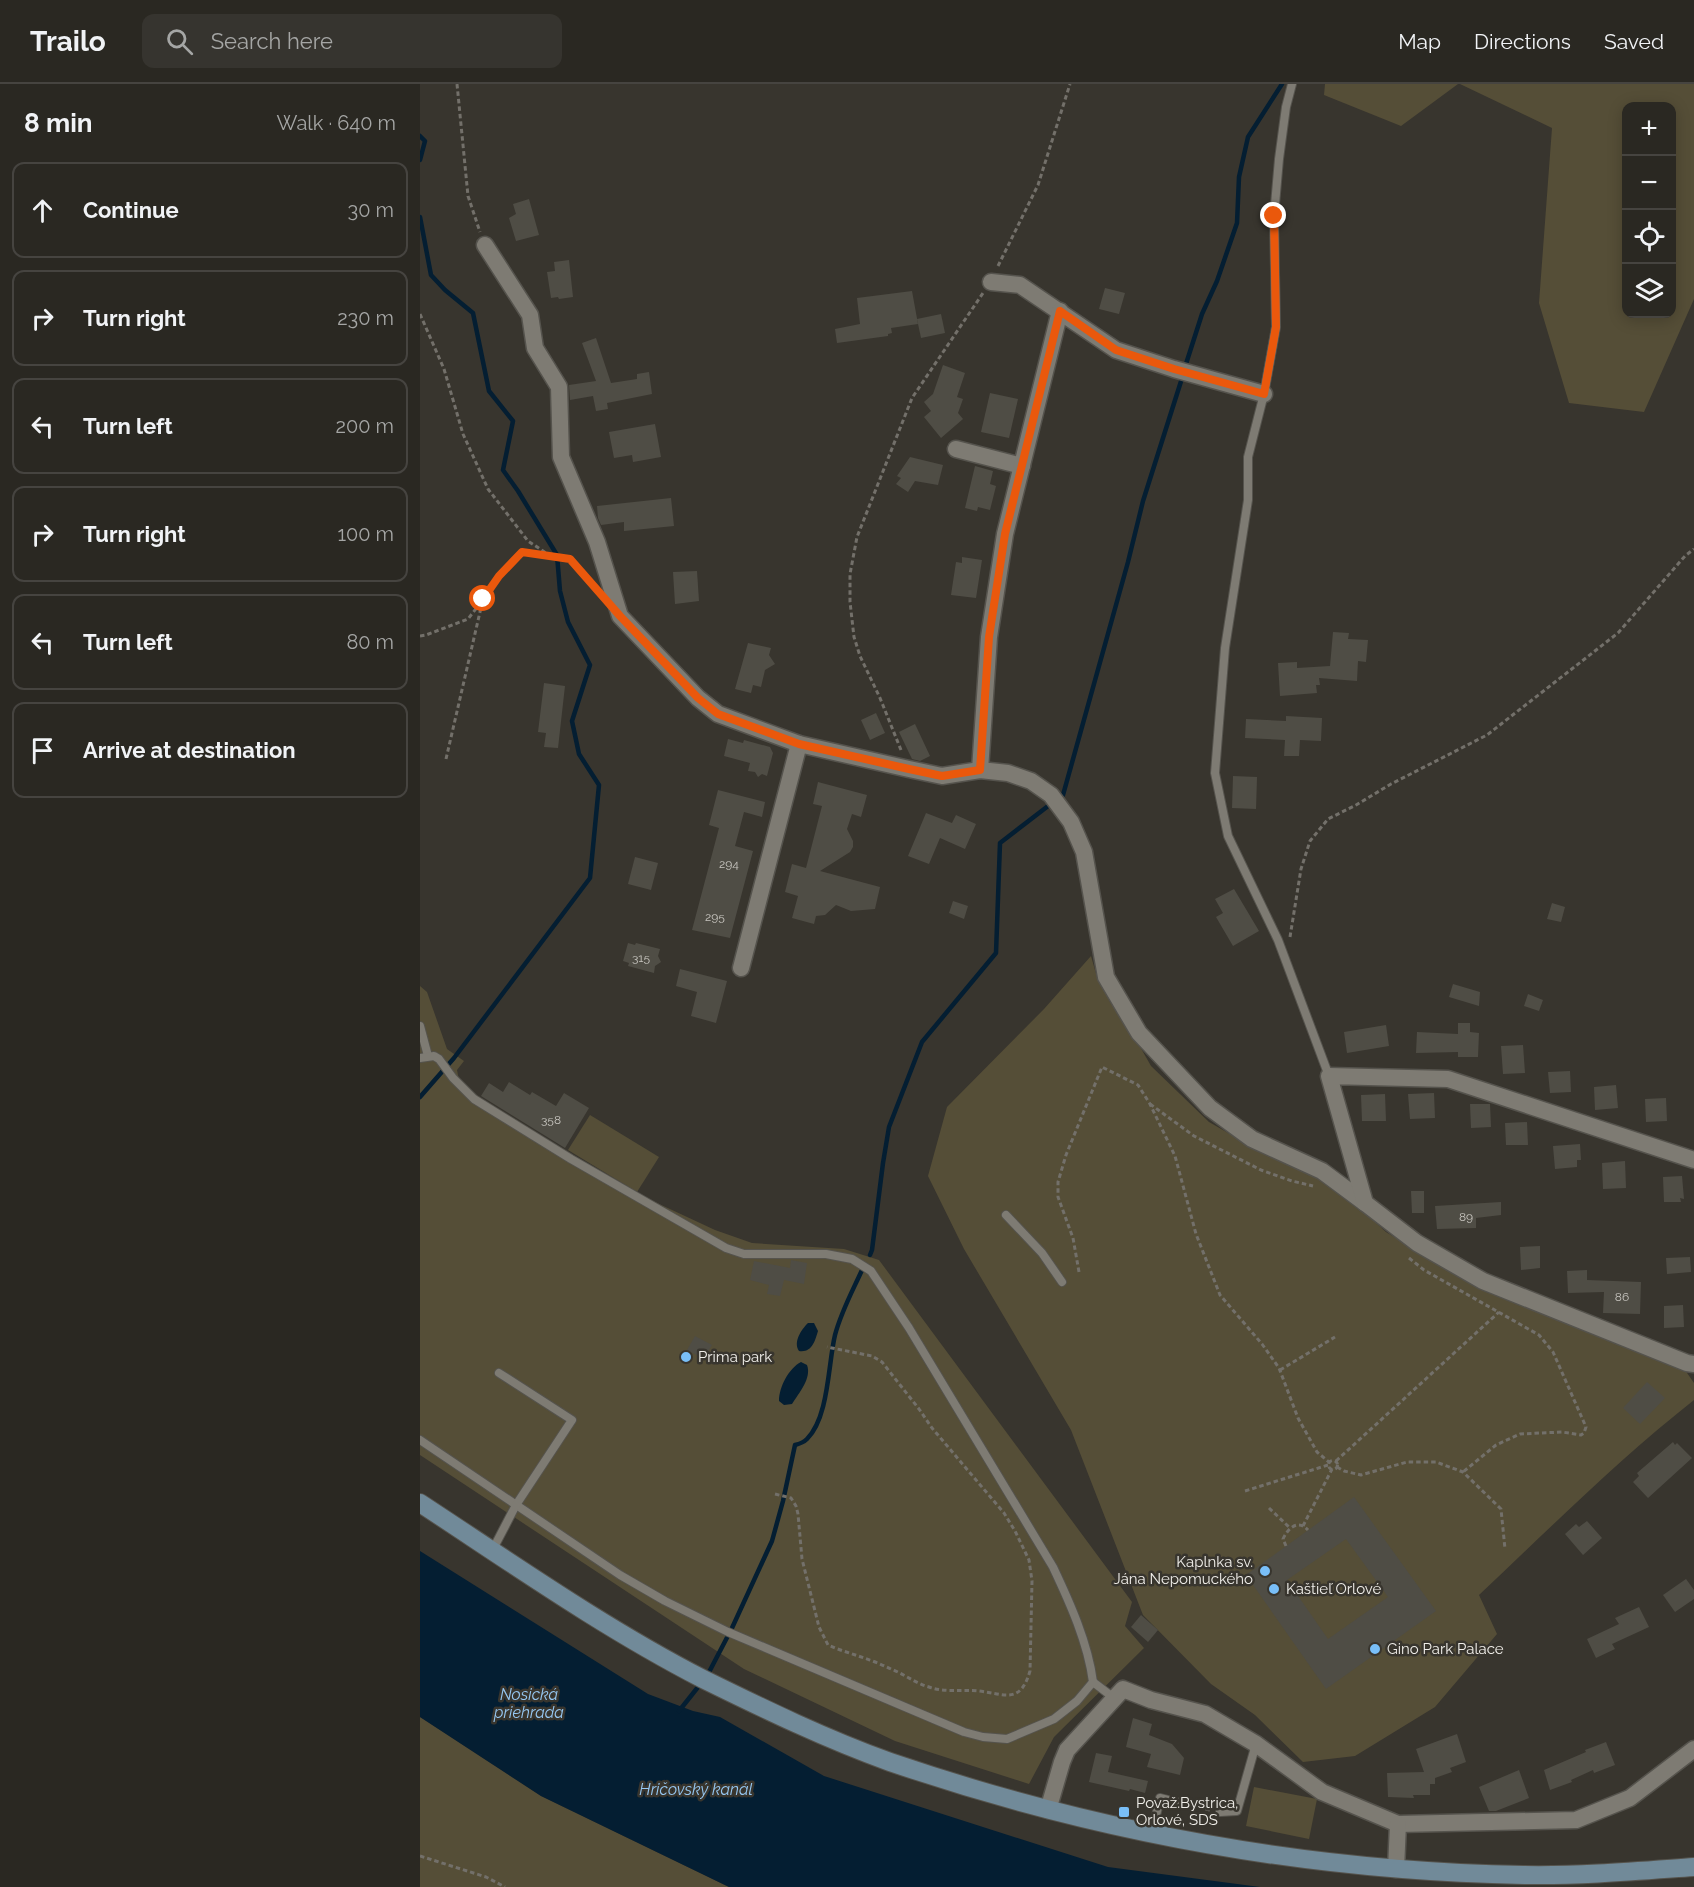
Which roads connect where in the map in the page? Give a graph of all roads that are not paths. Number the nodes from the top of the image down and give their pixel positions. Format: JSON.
{"nodes":[{"id":1,"x":1292,"y":84,"type":"edge"},
{"id":2,"x":485,"y":245,"type":"road end"},
{"id":3,"x":991,"y":282,"type":"road end"},
{"id":4,"x":1060,"y":311,"type":"junction"},
{"id":5,"x":1264,"y":394,"type":"junction"},
{"id":6,"x":956,"y":449,"type":"dead end"},
{"id":7,"x":1022,"y":466,"type":"junction"},
{"id":8,"x":799,"y":744,"type":"junction"},
{"id":9,"x":980,"y":770,"type":"junction"},
{"id":10,"x":741,"y":968,"type":"dead end"},
{"id":11,"x":420,"y":1026,"type":"edge"},
{"id":12,"x":424,"y":1057,"type":"edge"},
{"id":13,"x":1329,"y":1076,"type":"junction"},
{"id":14,"x":1694,"y":1160,"type":"edge"},
{"id":15,"x":1365,"y":1203,"type":"junction"},
{"id":16,"x":1006,"y":1215,"type":"dead end"},
{"id":17,"x":1062,"y":1282,"type":"dead end"},
{"id":18,"x":1694,"y":1364,"type":"edge"},
{"id":19,"x":499,"y":1373,"type":"dead end"},
{"id":20,"x":420,"y":1440,"type":"edge"},
{"id":21,"x":420,"y":1503,"type":"edge"},
{"id":22,"x":516,"y":1505,"type":"junction"},
{"id":23,"x":492,"y":1551,"type":"junction"},
{"id":24,"x":1093,"y":1682,"type":"junction"},
{"id":25,"x":1114,"y":1698,"type":"junction"},
{"id":26,"x":1256,"y":1744,"type":"junction"},
{"id":27,"x":1694,"y":1749,"type":"edge"},
{"id":28,"x":1180,"y":1803,"type":"road end"},
{"id":29,"x":1048,"y":1810,"type":"junction"},
{"id":30,"x":1220,"y":1812,"type":"road end"},
{"id":31,"x":1398,"y":1824,"type":"junction"},
{"id":32,"x":1151,"y":1834,"type":"junction"},
{"id":33,"x":1694,"y":1867,"type":"edge"},
{"id":34,"x":1396,"y":1869,"type":"junction"}],
"edges":[{"from":1,"to":5,"type":"lane"},
{"from":2,"to":8,"type":"street"},
{"from":3,"to":4,"type":"street"},
{"from":4,"to":5,"type":"street"},
{"from":4,"to":7,"type":"street"},
{"from":5,"to":13,"type":"lane"},
{"from":6,"to":7,"type":"street"},
{"from":7,"to":9,"type":"street"},
{"from":8,"to":9,"type":"street"},
{"from":8,"to":10,"type":"street"},
{"from":9,"to":15,"type":"street"},
{"from":11,"to":12,"type":"lane"},
{"from":12,"to":24,"type":"lane"},
{"from":13,"to":14,"type":"street"},
{"from":13,"to":15,"type":"street"},
{"from":15,"to":18,"type":"street"},
{"from":16,"to":17,"type":"lane"},
{"from":19,"to":22,"type":"lane"},
{"from":20,"to":22,"type":"lane"},
{"from":21,"to":23,"type":"main road"},
{"from":22,"to":23,"type":"lane"},
{"from":22,"to":24,"type":"lane"},
{"from":23,"to":29,"type":"main road"},
{"from":24,"to":25,"type":"lane"},
{"from":25,"to":26,"type":"street"},
{"from":25,"to":29,"type":"street"},
{"from":26,"to":30,"type":"lane"},
{"from":26,"to":31,"type":"street"},
{"from":27,"to":31,"type":"street"},
{"from":28,"to":32,"type":"lane"},
{"from":29,"to":32,"type":"main road"},
{"from":31,"to":34,"type":"street"},
{"from":32,"to":34,"type":"main road"},
{"from":33,"to":34,"type":"main road"}]}
